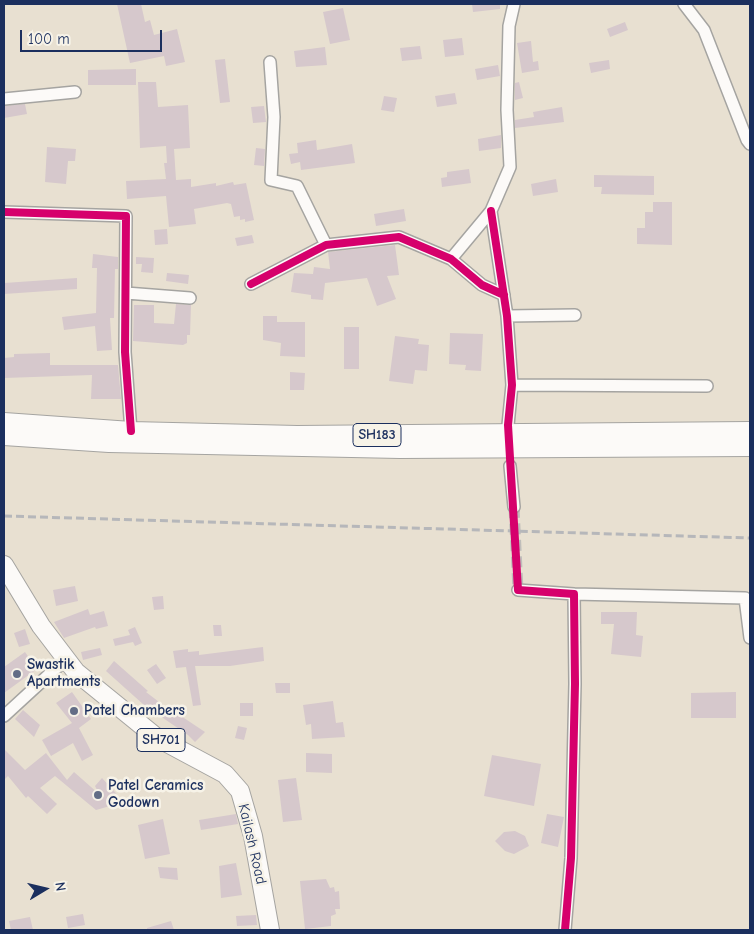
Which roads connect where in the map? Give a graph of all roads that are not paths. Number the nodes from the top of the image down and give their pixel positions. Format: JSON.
{"nodes":[{"id":1,"x":514,"y":4,"type":"edge"},
{"id":2,"x":684,"y":4,"type":"edge"},
{"id":3,"x":270,"y":62,"type":"dead end"},
{"id":4,"x":75,"y":92,"type":"dead end"},
{"id":5,"x":4,"y":99,"type":"edge"},
{"id":6,"x":750,"y":144,"type":"edge"},
{"id":7,"x":491,"y":210,"type":"junction"},
{"id":8,"x":4,"y":212,"type":"edge"},
{"id":9,"x":326,"y":244,"type":"junction"},
{"id":10,"x":451,"y":259,"type":"junction"},
{"id":11,"x":251,"y":284,"type":"dead end"},
{"id":12,"x":126,"y":293,"type":"junction"},
{"id":13,"x":504,"y":295,"type":"junction"},
{"id":14,"x":190,"y":298,"type":"dead end"},
{"id":15,"x":575,"y":314,"type":"dead end"},
{"id":16,"x":507,"y":316,"type":"junction"},
{"id":17,"x":512,"y":385,"type":"junction"},
{"id":18,"x":707,"y":386,"type":"dead end"},
{"id":19,"x":4,"y":414,"type":"edge"},
{"id":20,"x":4,"y":422,"type":"edge"},
{"id":21,"x":508,"y":425,"type":"dead end"},
{"id":22,"x":131,"y":430,"type":"junction"},
{"id":23,"x":33,"y":431,"type":"junction"},
{"id":24,"x":750,"y":431,"type":"edge"},
{"id":25,"x":4,"y":436,"type":"edge"},
{"id":26,"x":750,"y":448,"type":"edge"},
{"id":27,"x":510,"y":466,"type":"dead end"},
{"id":28,"x":514,"y":506,"type":"tunnel mouth"},
{"id":29,"x":4,"y":565,"type":"edge"},
{"id":30,"x":518,"y":590,"type":"dead end"},
{"id":31,"x":574,"y":594,"type":"junction"},
{"id":32,"x":750,"y":638,"type":"edge"},
{"id":33,"x":66,"y":659,"type":"junction"},
{"id":34,"x":4,"y":716,"type":"edge"},
{"id":35,"x":270,"y":930,"type":"edge"},
{"id":36,"x":565,"y":930,"type":"edge"}],
"edges":[{"from":1,"to":7,"type":"street"},
{"from":2,"to":6,"type":"street"},
{"from":3,"to":9,"type":"street"},
{"from":4,"to":5,"type":"street"},
{"from":7,"to":10,"type":"street"},
{"from":7,"to":13,"type":"street"},
{"from":8,"to":12,"type":"street"},
{"from":9,"to":10,"type":"street"},
{"from":9,"to":11,"type":"street"},
{"from":10,"to":13,"type":"street"},
{"from":12,"to":14,"type":"street"},
{"from":12,"to":22,"type":"street"},
{"from":13,"to":16,"type":"street"},
{"from":15,"to":16,"type":"street"},
{"from":16,"to":17,"type":"street"},
{"from":17,"to":18,"type":"street"},
{"from":17,"to":21,"type":"street"},
{"from":19,"to":23,"type":"main road"},
{"from":20,"to":23,"type":"main road","number":"SH183"},
{"from":22,"to":23,"type":"main road","number":"SH183"},
{"from":22,"to":24,"type":"main road","number":"SH183"},
{"from":23,"to":25,"type":"main road"},
{"from":23,"to":26,"type":"main road"},
{"from":27,"to":28,"type":"street"},
{"from":29,"to":33,"type":"main road","name":"Kailash Road","number":"SH701"},
{"from":30,"to":31,"type":"street"},
{"from":31,"to":32,"type":"street"},
{"from":31,"to":36,"type":"street"},
{"from":33,"to":34,"type":"street"},
{"from":33,"to":35,"type":"main road","name":"Kailash Road","number":"SH701"}]}
